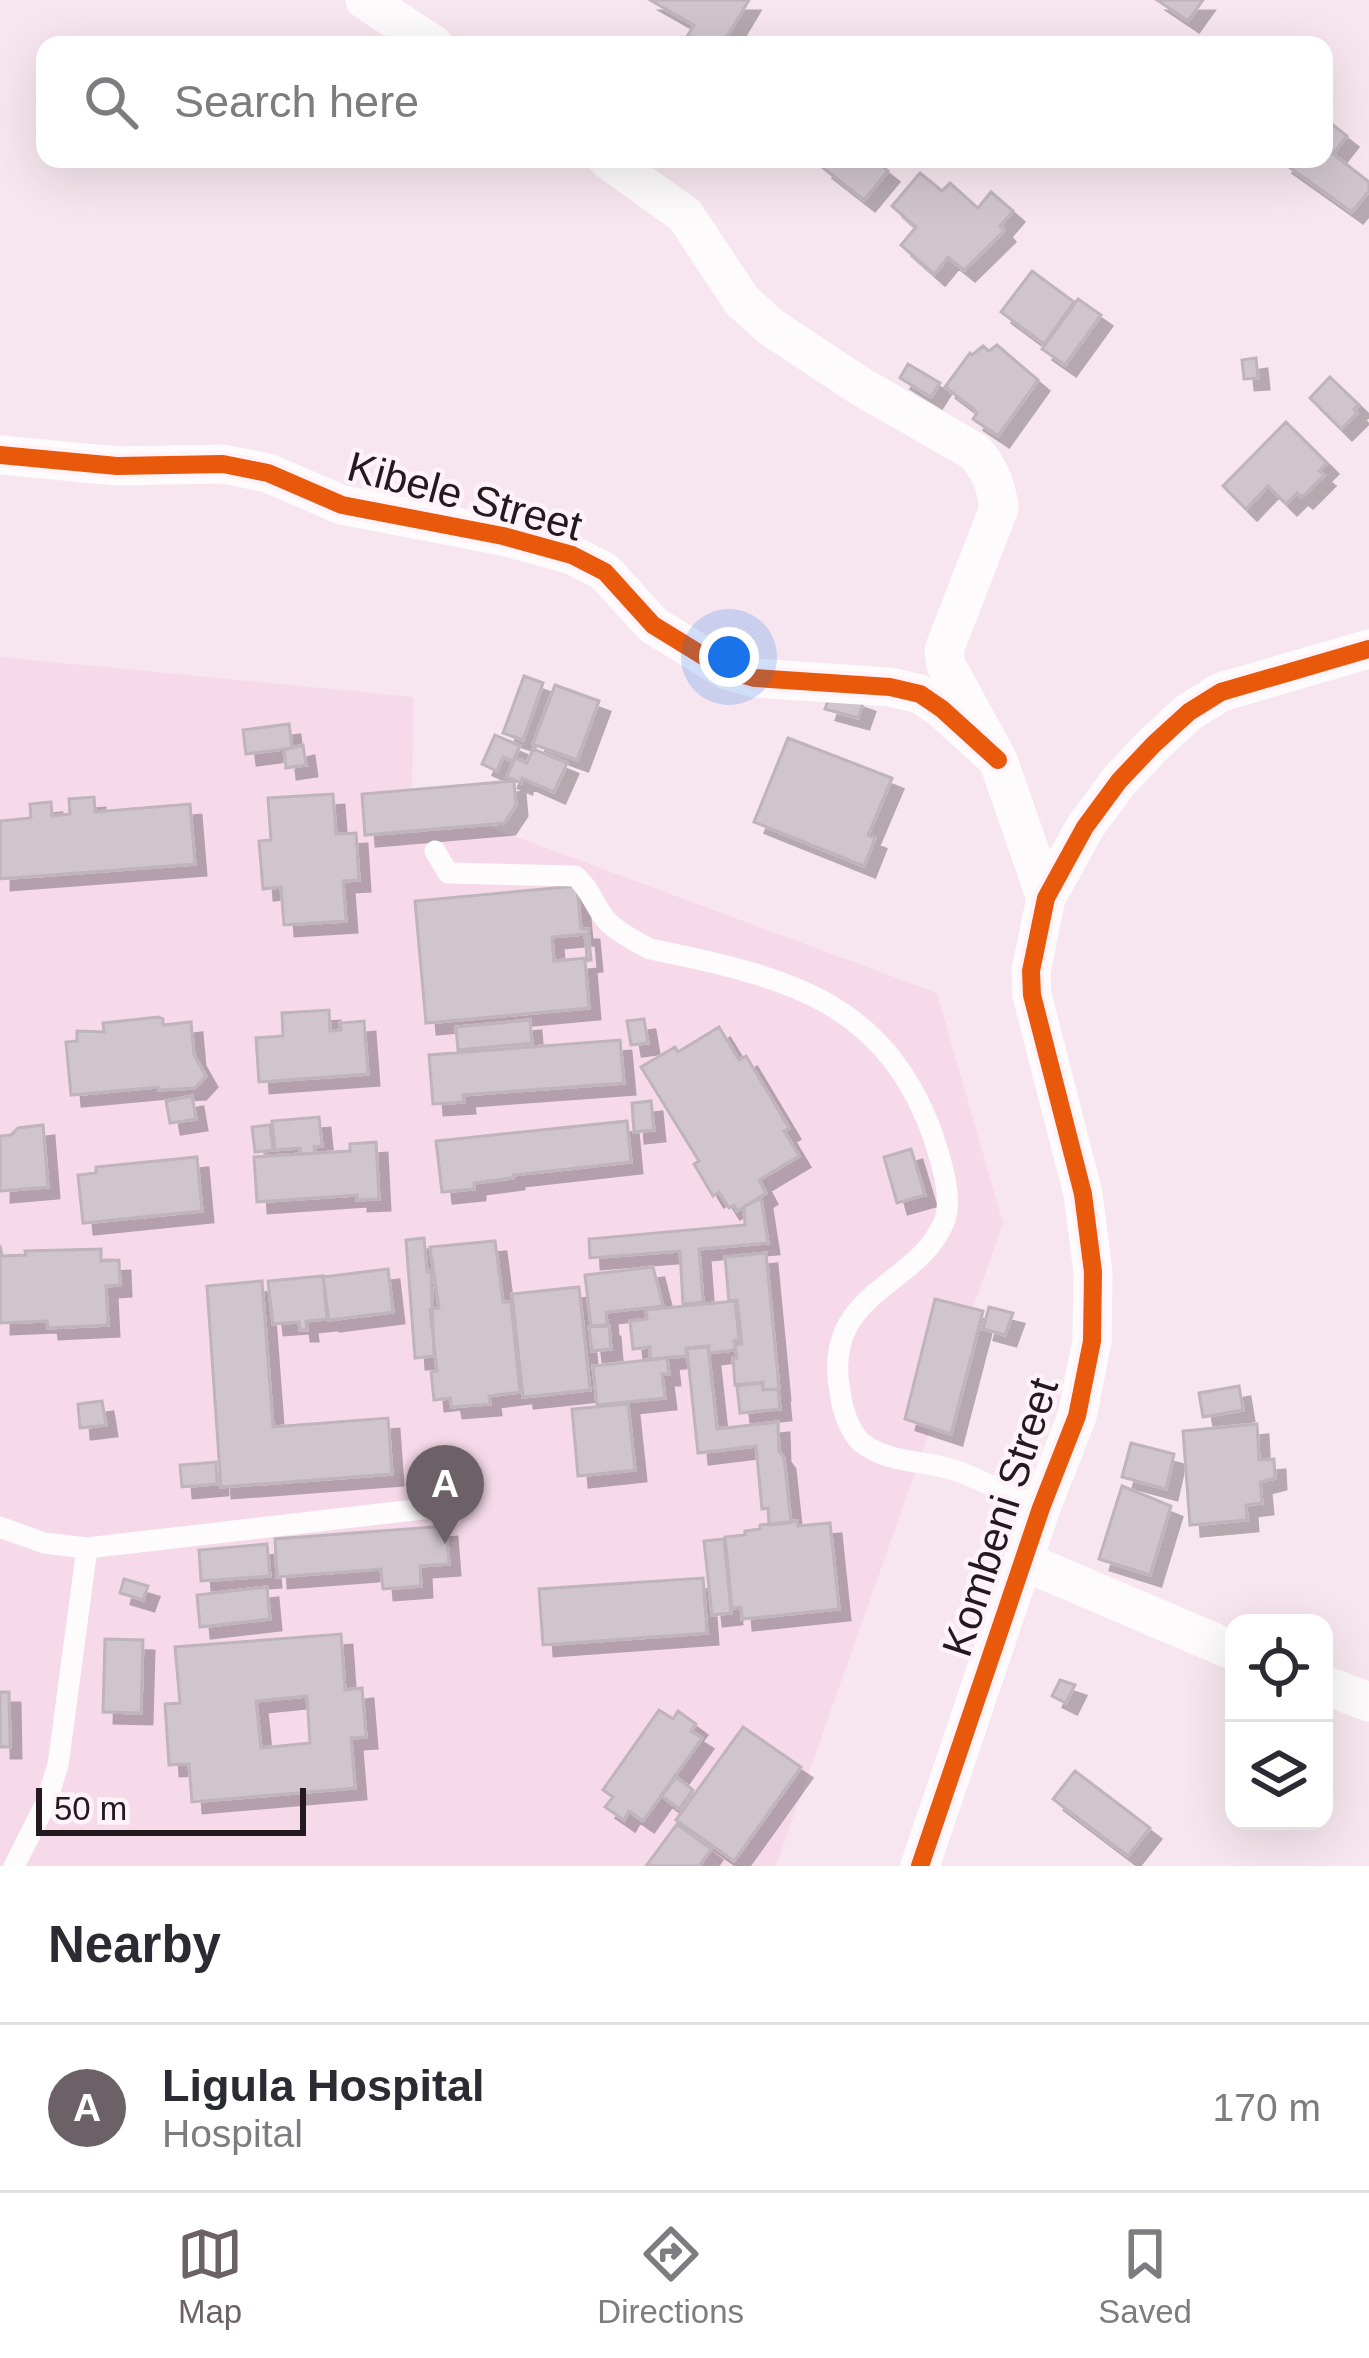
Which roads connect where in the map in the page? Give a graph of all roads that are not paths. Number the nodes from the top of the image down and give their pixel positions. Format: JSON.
{"nodes":[{"id":1,"x":365,"y":0,"type":"edge"},
{"id":2,"x":420,"y":36,"type":"edge"},
{"id":3,"x":620,"y":168,"type":"edge"},
{"id":4,"x":0,"y":455,"type":"edge"},
{"id":5,"x":1369,"y":649,"type":"edge"},
{"id":6,"x":998,"y":760,"type":"junction"},
{"id":7,"x":435,"y":851,"type":"dead end"},
{"id":8,"x":1046,"y":898,"type":"junction"},
{"id":9,"x":466,"y":1504,"type":"dead end"},
{"id":10,"x":1041,"y":1508,"type":"junction"},
{"id":11,"x":0,"y":1527,"type":"edge"},
{"id":12,"x":87,"y":1548,"type":"junction"},
{"id":13,"x":1023,"y":1562,"type":"junction"},
{"id":14,"x":1225,"y":1647,"type":"edge"},
{"id":15,"x":1333,"y":1688,"type":"edge"},
{"id":16,"x":1369,"y":1702,"type":"edge"},
{"id":17,"x":14,"y":1866,"type":"edge"},
{"id":18,"x":920,"y":1866,"type":"edge"}],
"edges":[{"from":1,"to":2,"type":"street"},
{"from":3,"to":6,"type":"street"},
{"from":4,"to":6,"type":"street","name":"Kibele Street"},
{"from":5,"to":8,"type":"street","name":"Kombeni Street"},
{"from":6,"to":8,"type":"street"},
{"from":7,"to":10,"type":"lane"},
{"from":8,"to":10,"type":"street","name":"Kombeni Street"},
{"from":9,"to":12,"type":"lane"},
{"from":10,"to":13,"type":"street","name":"Kombeni Street"},
{"from":11,"to":12,"type":"lane"},
{"from":12,"to":17,"type":"lane"},
{"from":13,"to":14,"type":"street"},
{"from":13,"to":18,"type":"street","name":"Kombeni Street"},
{"from":15,"to":16,"type":"street"}]}
